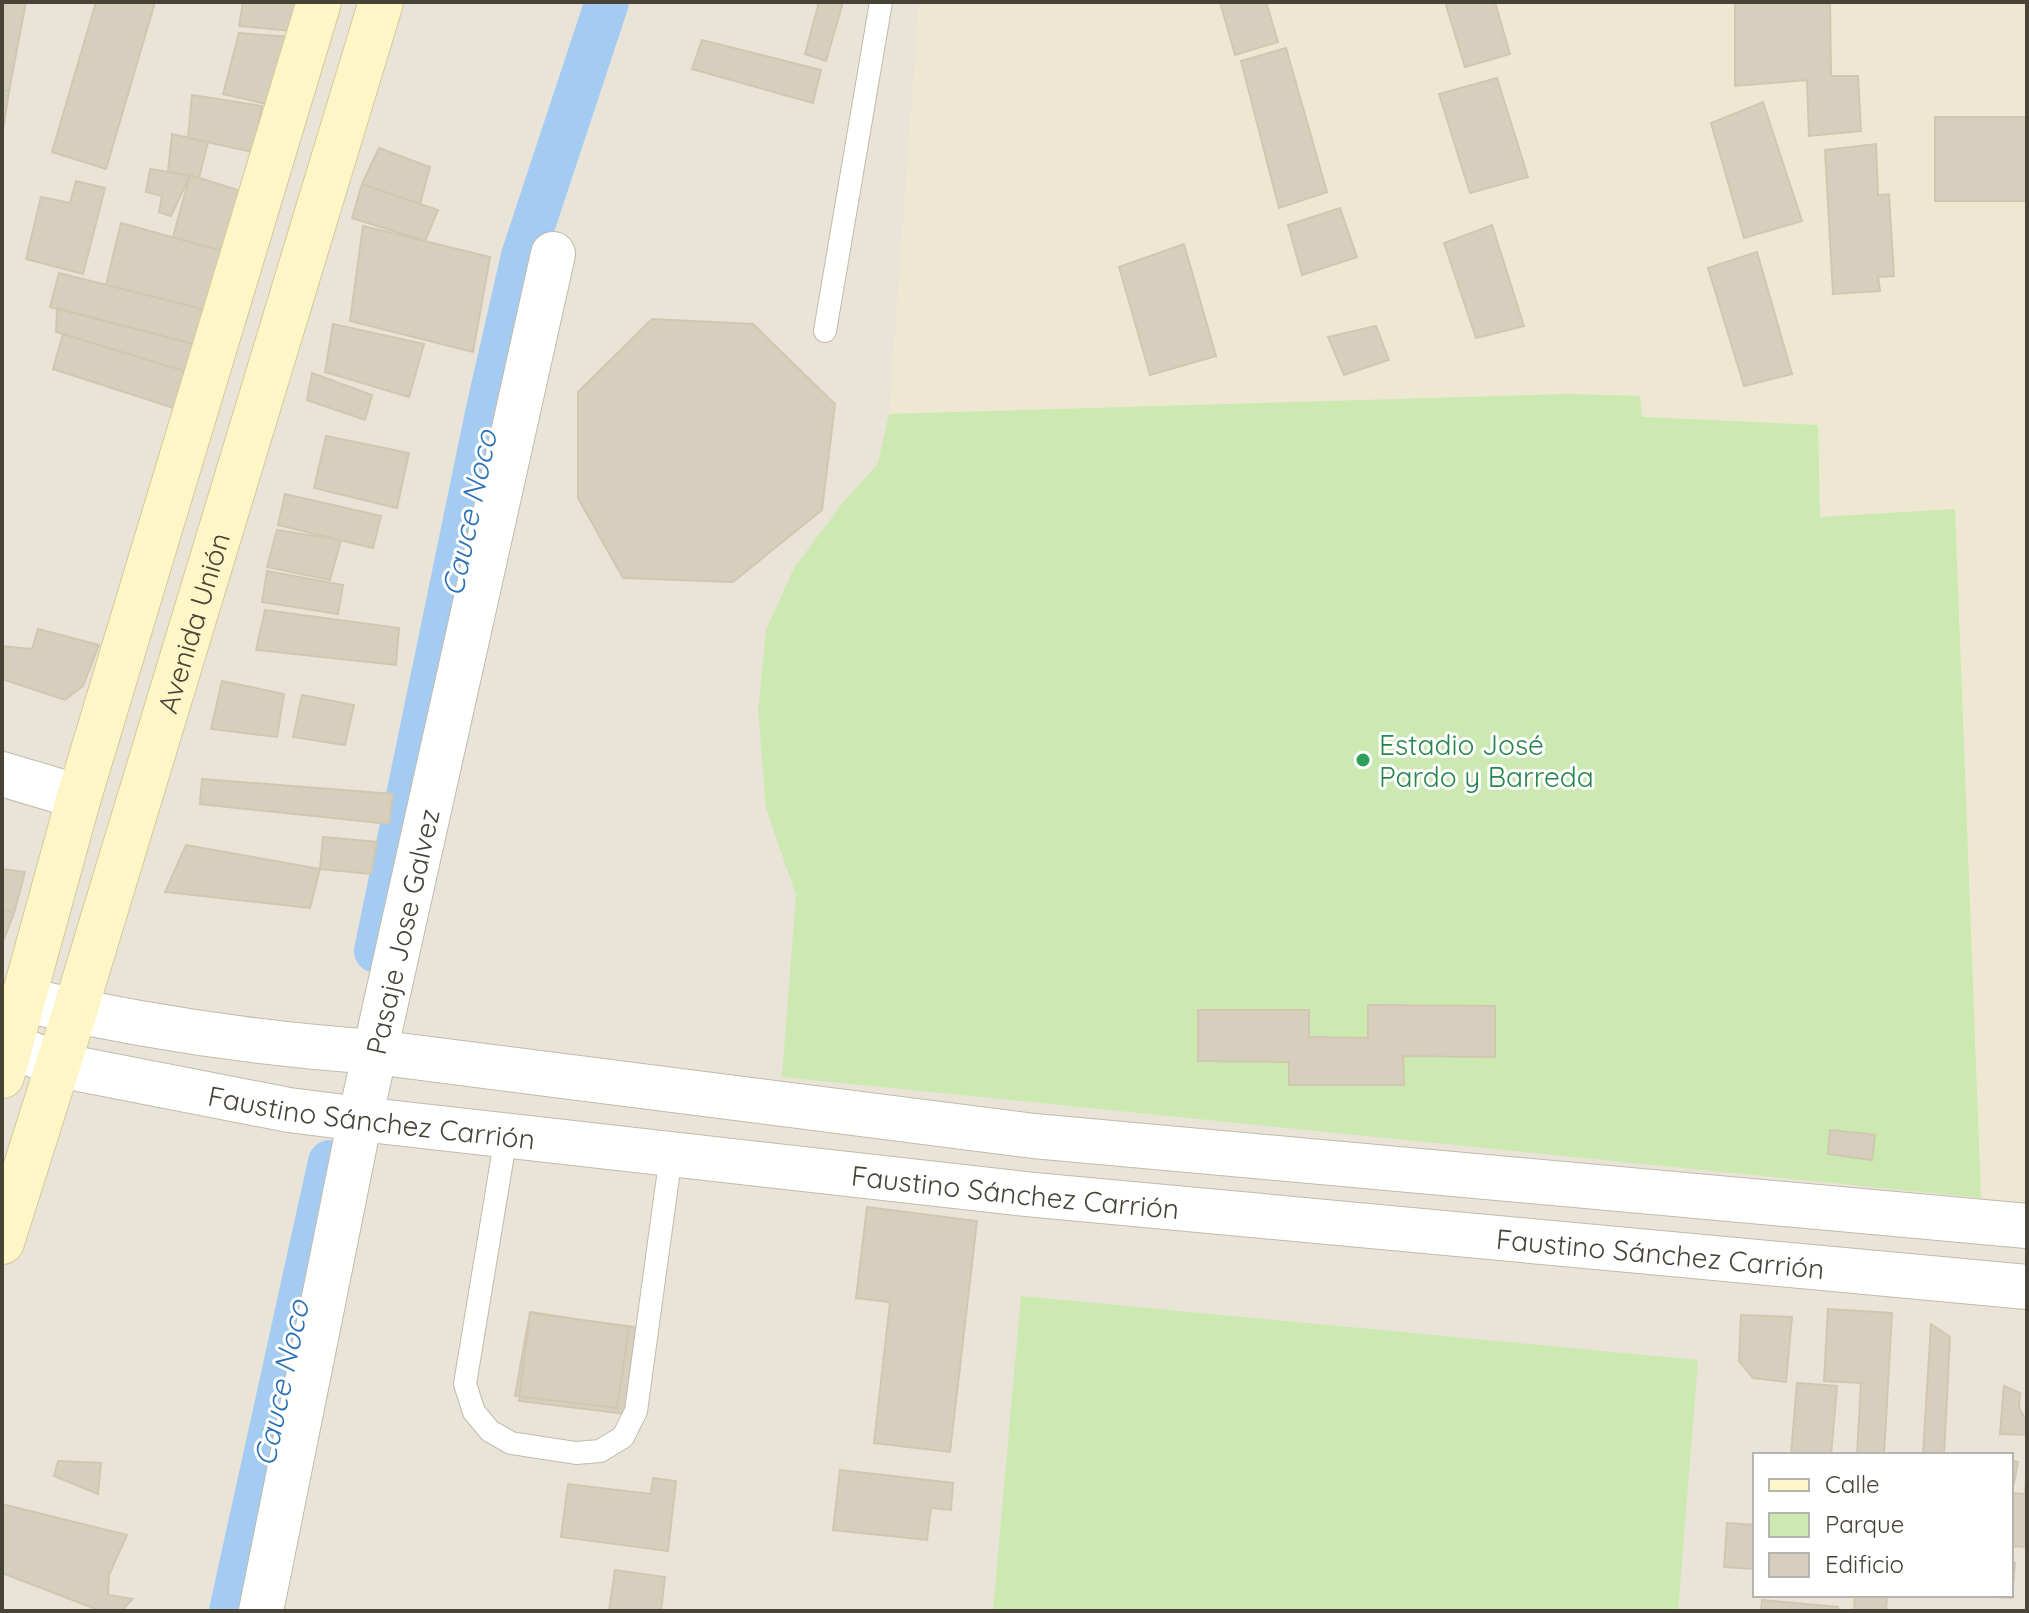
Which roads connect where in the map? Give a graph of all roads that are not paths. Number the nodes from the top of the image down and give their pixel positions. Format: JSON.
{"nodes":[{"id":1,"x":319,"y":2,"type":"edge"},
{"id":2,"x":381,"y":2,"type":"edge"},
{"id":3,"x":881,"y":2,"type":"edge"},
{"id":4,"x":553,"y":254,"type":"dead end"},
{"id":5,"x":825,"y":331,"type":"dead end"},
{"id":6,"x":2,"y":774,"type":"edge"},
{"id":7,"x":79,"y":797,"type":"junction"},
{"id":8,"x":25,"y":1000,"type":"junction"},
{"id":9,"x":75,"y":1011,"type":"junction"},
{"id":10,"x":375,"y":1052,"type":"junction"},
{"id":11,"x":7,"y":1061,"type":"edge"},
{"id":12,"x":58,"y":1065,"type":"junction"},
{"id":13,"x":360,"y":1119,"type":"junction"},
{"id":14,"x":506,"y":1136,"type":"junction"},
{"id":15,"x":1034,"y":1136,"type":"junction"},
{"id":16,"x":671,"y":1155,"type":"junction"},
{"id":17,"x":1025,"y":1194,"type":"junction"},
{"id":18,"x":1686,"y":1195,"type":"junction"},
{"id":19,"x":2027,"y":1226,"type":"edge"},
{"id":20,"x":2,"y":1242,"type":"edge"},
{"id":21,"x":1680,"y":1254,"type":"junction"},
{"id":22,"x":2027,"y":1287,"type":"edge"},
{"id":23,"x":261,"y":1611,"type":"edge"}],
"edges":[{"from":1,"to":7,"type":"main road","name":"Avenida Unión"},
{"from":2,"to":9,"type":"main road","name":"Avenida Unión"},
{"from":3,"to":5,"type":"lane"},
{"from":4,"to":10,"type":"street","name":"Pasaje Jose Galvez"},
{"from":6,"to":7,"type":"street"},
{"from":7,"to":8,"type":"main road","name":"Avenida Unión"},
{"from":8,"to":9,"type":"street","name":"Faustino Sánchez Carrión"},
{"from":8,"to":11,"type":"main road","name":"Avenida Unión"},
{"from":9,"to":10,"type":"street","name":"Faustino Sánchez Carrión"},
{"from":9,"to":12,"type":"main road","name":"Avenida Unión"},
{"from":10,"to":13,"type":"street","name":"Pasaje Jose Galvez"},
{"from":10,"to":15,"type":"street","name":"Faustino Sánchez Carrión"},
{"from":11,"to":12,"type":"street","name":"Faustino Sánchez Carrión"},
{"from":12,"to":13,"type":"street","name":"Faustino Sánchez Carrión"},
{"from":12,"to":20,"type":"main road","name":"Avenida Unión"},
{"from":13,"to":14,"type":"street","name":"Faustino Sánchez Carrión"},
{"from":13,"to":23,"type":"street","name":"Pasaje Jose Galvez"},
{"from":14,"to":16,"type":"street","name":"Faustino Sánchez Carrión"},
{"from":14,"to":16,"type":"lane"},
{"from":15,"to":17,"type":"street"},
{"from":15,"to":18,"type":"street","name":"Faustino Sánchez Carrión"},
{"from":16,"to":17,"type":"street","name":"Faustino Sánchez Carrión"},
{"from":17,"to":21,"type":"street","name":"Faustino Sánchez Carrión"},
{"from":18,"to":19,"type":"street","name":"Faustino Sánchez Carrión"},
{"from":18,"to":21,"type":"street"},
{"from":21,"to":22,"type":"street","name":"Faustino Sánchez Carrión"}]}
